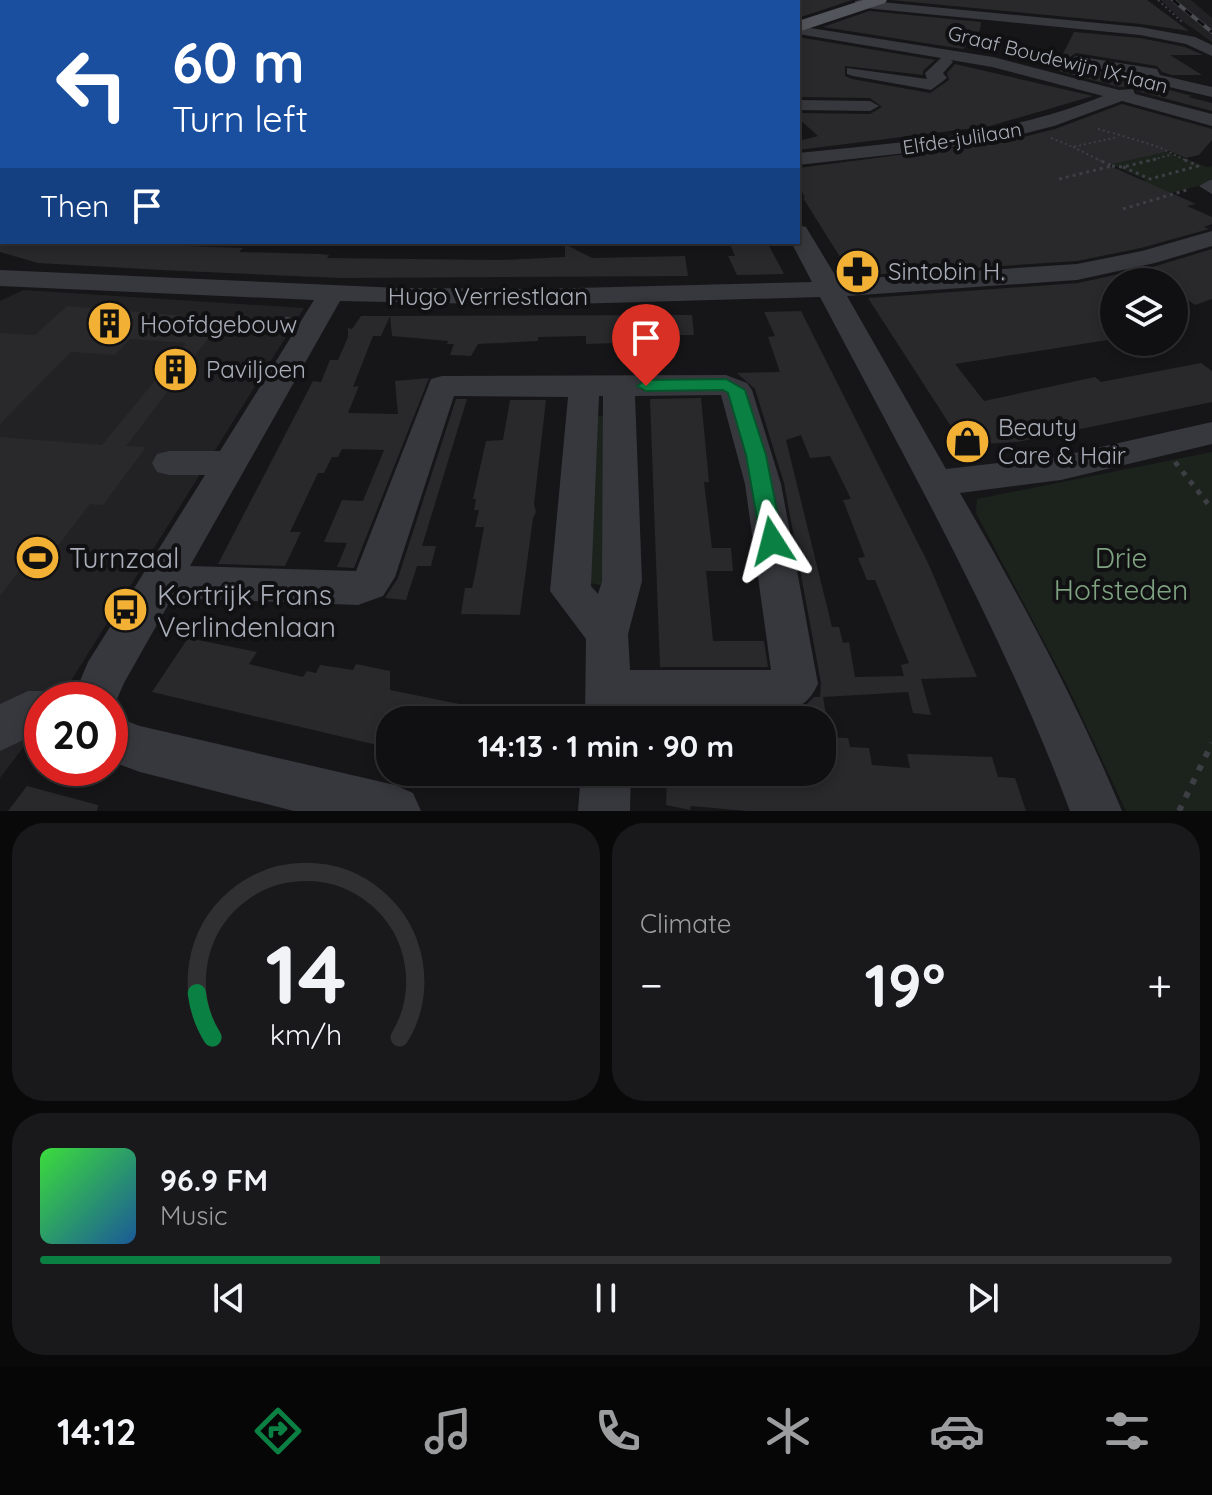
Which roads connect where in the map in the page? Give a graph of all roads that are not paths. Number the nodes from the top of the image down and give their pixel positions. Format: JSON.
{"nodes":[{"id":1,"x":879,"y":0,"type":"edge"},
{"id":2,"x":860,"y":4,"type":"junction"},
{"id":3,"x":1089,"y":26,"type":"junction"},
{"id":4,"x":800,"y":27,"type":"edge"},
{"id":5,"x":800,"y":29,"type":"edge"},
{"id":6,"x":1212,"y":51,"type":"edge"},
{"id":7,"x":1076,"y":61,"type":"junction"},
{"id":8,"x":948,"y":67,"type":"junction"},
{"id":9,"x":853,"y":71,"type":"dead end"},
{"id":10,"x":1062,"y":79,"type":"junction"},
{"id":11,"x":1203,"y":83,"type":"edge"},
{"id":12,"x":1124,"y":94,"type":"junction"},
{"id":13,"x":800,"y":105,"type":"edge"},
{"id":14,"x":870,"y":106,"type":"dead end"},
{"id":15,"x":1212,"y":120,"type":"edge"},
{"id":16,"x":800,"y":159,"type":"edge"},
{"id":17,"x":800,"y":236,"type":"edge"},
{"id":18,"x":1212,"y":238,"type":"edge"},
{"id":19,"x":0,"y":278,"type":"edge"},
{"id":20,"x":828,"y":289,"type":"junction"},
{"id":21,"x":331,"y":294,"type":"junction"},
{"id":22,"x":601,"y":386,"type":"junction"},
{"id":23,"x":1212,"y":433,"type":"edge"},
{"id":24,"x":169,"y":463,"type":"dead end"},
{"id":25,"x":231,"y":463,"type":"junction"},
{"id":26,"x":937,"y":483,"type":"junction"},
{"id":27,"x":161,"y":581,"type":"junction"},
{"id":28,"x":607,"y":634,"type":"junction"},
{"id":29,"x":102,"y":682,"type":"edge"},
{"id":30,"x":608,"y":705,"type":"edge"},
{"id":31,"x":24,"y":715,"type":"edge"},
{"id":32,"x":0,"y":729,"type":"edge"},
{"id":33,"x":128,"y":745,"type":"edge"},
{"id":34,"x":605,"y":786,"type":"edge"},
{"id":35,"x":395,"y":811,"type":"edge"},
{"id":36,"x":604,"y":811,"type":"edge"},
{"id":37,"x":1096,"y":811,"type":"edge"}],
"edges":[{"from":1,"to":2,"type":"main road"},
{"from":2,"to":3,"type":"street"},
{"from":2,"to":4,"type":"main road"},
{"from":3,"to":6,"type":"street"},
{"from":3,"to":7,"type":"street"},
{"from":5,"to":8,"type":"street","name":"Graaf Boudewijn IX-laan"},
{"from":7,"to":10,"type":"street"},
{"from":7,"to":11,"type":"street"},
{"from":8,"to":9,"type":"street"},
{"from":8,"to":10,"type":"street","name":"Graaf Boudewijn IX-laan"},
{"from":10,"to":12,"type":"street","name":"Graaf Boudewijn IX-laan"},
{"from":12,"to":15,"type":"street","name":"Graaf Boudewijn IX-laan"},
{"from":12,"to":16,"type":"street","name":"Elfde-julilaan"},
{"from":13,"to":14,"type":"street"},
{"from":17,"to":20,"type":"street"},
{"from":18,"to":20,"type":"street","name":"Hugo Verriestlaan"},
{"from":19,"to":21,"type":"street","name":"Hugo Verriestlaan"},
{"from":20,"to":21,"type":"street","name":"Hugo Verriestlaan"},
{"from":20,"to":26,"type":"street"},
{"from":21,"to":25,"type":"street"},
{"from":22,"to":27,"type":"street"},
{"from":22,"to":28,"type":"street"},
{"from":22,"to":28,"type":"street"},
{"from":22,"to":30,"type":"street"},
{"from":23,"to":26,"type":"street"},
{"from":24,"to":25,"type":"street"},
{"from":25,"to":27,"type":"street"},
{"from":26,"to":37,"type":"street"},
{"from":27,"to":29,"type":"street"},
{"from":28,"to":30,"type":"street"},
{"from":31,"to":32,"type":"street"},
{"from":33,"to":35,"type":"street"},
{"from":34,"to":36,"type":"street"}]}
